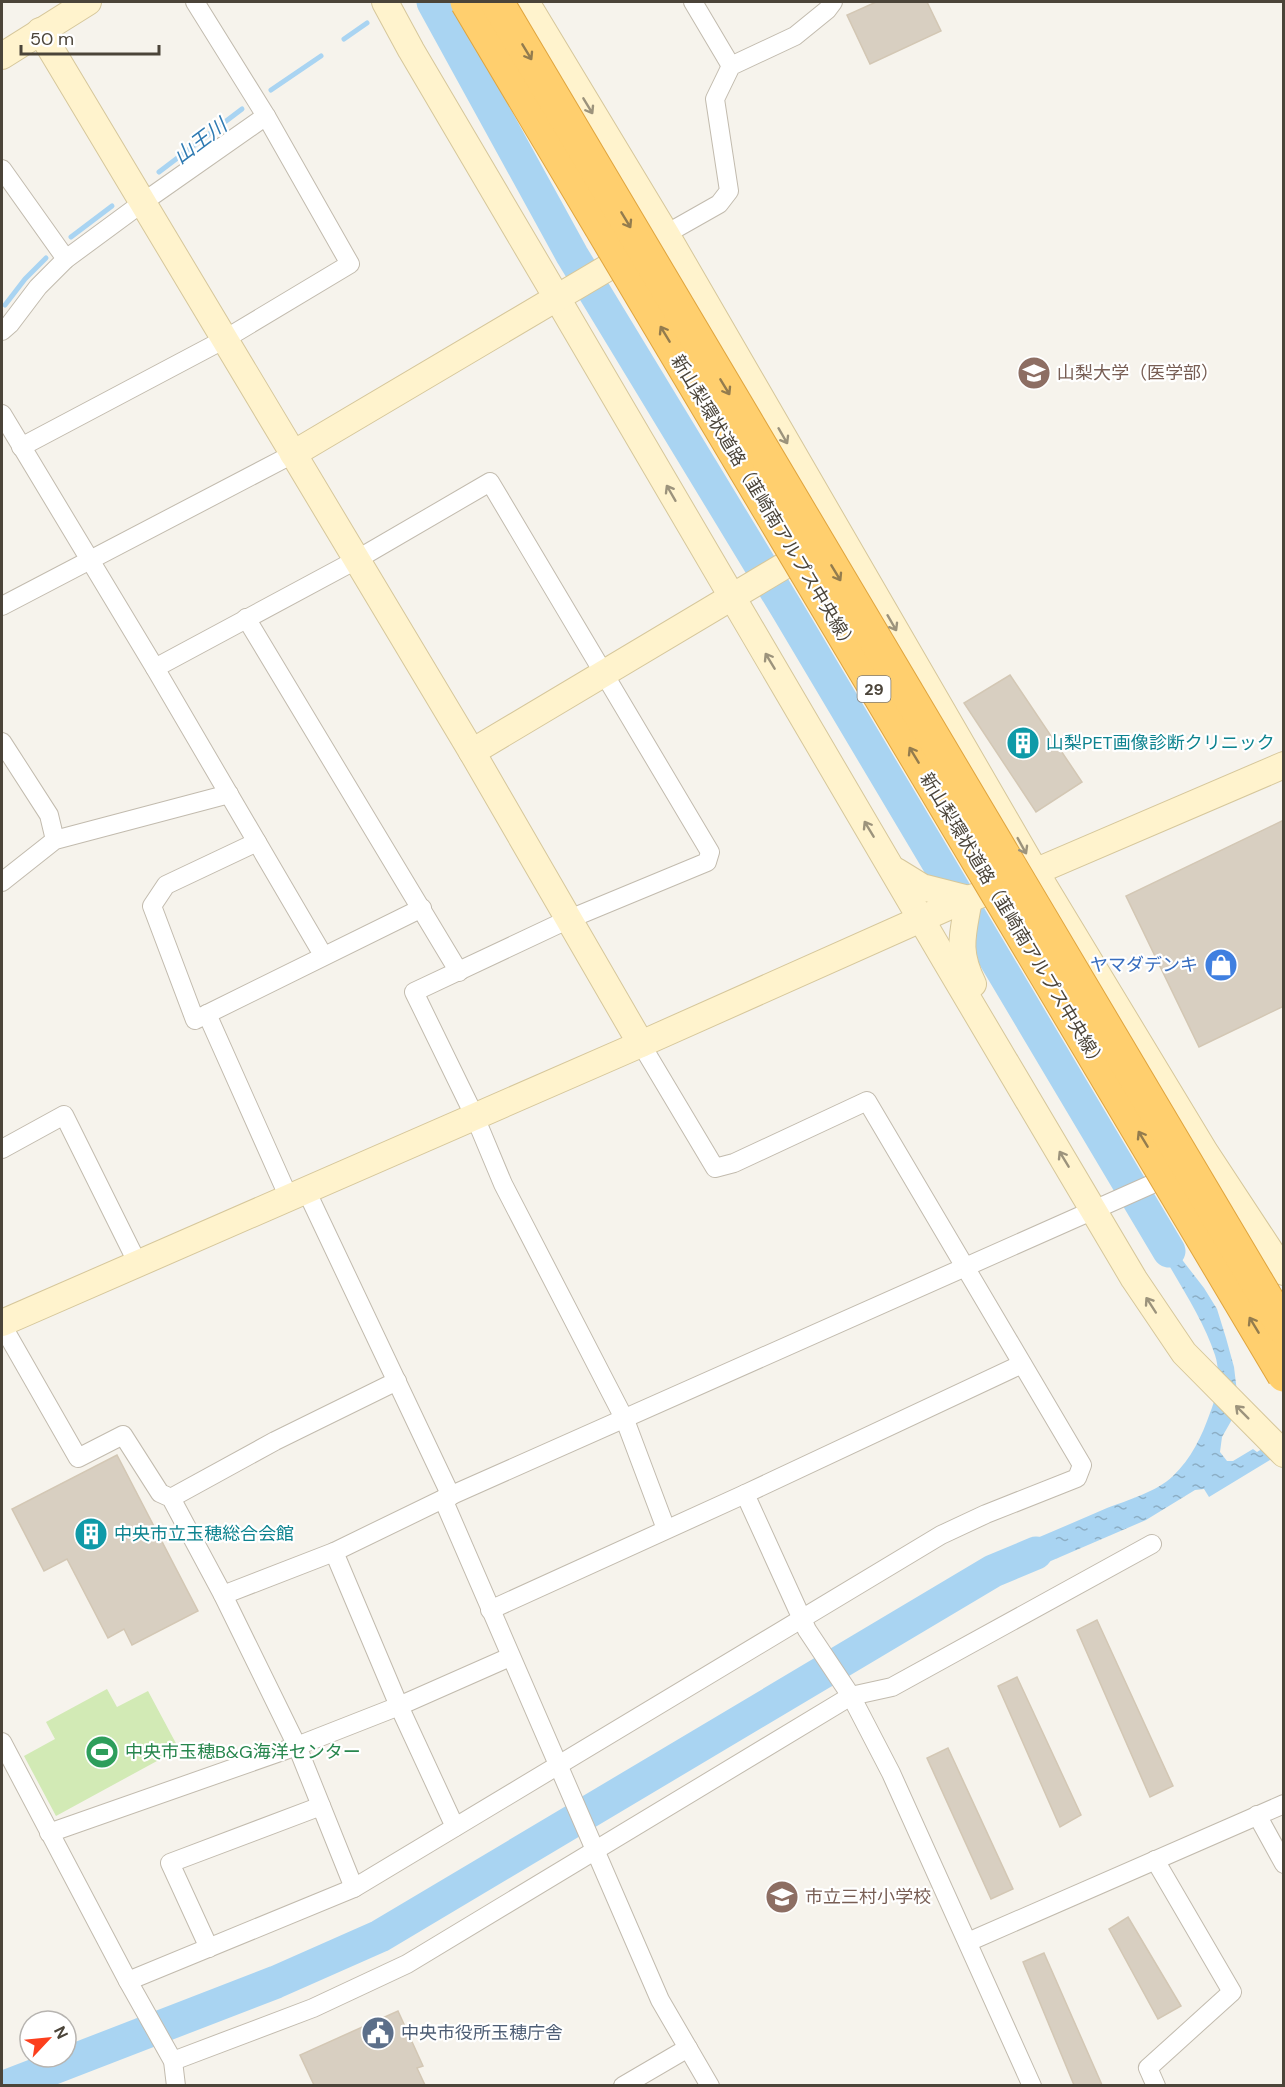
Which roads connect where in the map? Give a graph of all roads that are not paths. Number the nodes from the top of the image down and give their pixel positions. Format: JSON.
{"nodes":[{"id":1,"x":88,"y":2,"type":"edge"},
{"id":2,"x":195,"y":2,"type":"edge"},
{"id":3,"x":386,"y":2,"type":"edge"},
{"id":4,"x":467,"y":2,"type":"edge"},
{"id":5,"x":497,"y":2,"type":"edge"},
{"id":6,"x":526,"y":2,"type":"edge"},
{"id":7,"x":693,"y":2,"type":"edge"},
{"id":8,"x":833,"y":2,"type":"edge"},
{"id":9,"x":815,"y":9,"type":"edge"},
{"id":10,"x":40,"y":31,"type":"junction"},
{"id":11,"x":2,"y":56,"type":"edge"},
{"id":12,"x":731,"y":66,"type":"junction"},
{"id":13,"x":263,"y":112,"type":"junction"},
{"id":14,"x":2,"y":169,"type":"edge"},
{"id":15,"x":142,"y":203,"type":"junction"},
{"id":16,"x":666,"y":234,"type":"junction"},
{"id":17,"x":66,"y":259,"type":"junction"},
{"id":18,"x":557,"y":298,"type":"junction"},
{"id":19,"x":2,"y":331,"type":"edge"},
{"id":20,"x":225,"y":339,"type":"junction"},
{"id":21,"x":2,"y":414,"type":"edge"},
{"id":22,"x":21,"y":447,"type":"junction"},
{"id":23,"x":293,"y":454,"type":"junction"},
{"id":24,"x":840,"y":533,"type":"junction"},
{"id":25,"x":90,"y":560,"type":"junction"},
{"id":26,"x":356,"y":560,"type":"junction"},
{"id":27,"x":733,"y":598,"type":"junction"},
{"id":28,"x":2,"y":606,"type":"edge"},
{"id":29,"x":246,"y":618,"type":"junction"},
{"id":30,"x":155,"y":668,"type":"junction"},
{"id":31,"x":603,"y":674,"type":"junction"},
{"id":32,"x":2,"y":742,"type":"edge"},
{"id":33,"x":472,"y":752,"type":"junction"},
{"id":34,"x":1284,"y":765,"type":"edge"},
{"id":35,"x":983,"y":777,"type":"junction"},
{"id":36,"x":229,"y":794,"type":"junction"},
{"id":37,"x":55,"y":840,"type":"junction"},
{"id":38,"x":257,"y":842,"type":"junction"},
{"id":39,"x":892,"y":868,"type":"junction"},
{"id":40,"x":1035,"y":871,"type":"junction"},
{"id":41,"x":2,"y":882,"type":"edge"},
{"id":42,"x":964,"y":897,"type":"junction"},
{"id":43,"x":422,"y":908,"type":"junction"},
{"id":44,"x":567,"y":920,"type":"junction"},
{"id":45,"x":921,"y":920,"type":"junction"},
{"id":46,"x":1066,"y":922,"type":"junction"},
{"id":47,"x":323,"y":955,"type":"junction"},
{"id":48,"x":459,"y":972,"type":"junction"},
{"id":49,"x":207,"y":1014,"type":"junction"},
{"id":50,"x":641,"y":1044,"type":"junction"},
{"id":51,"x":1006,"y":1061,"type":"junction"},
{"id":52,"x":475,"y":1117,"type":"junction"},
{"id":53,"x":2,"y":1149,"type":"edge"},
{"id":54,"x":1205,"y":1152,"type":"junction"},
{"id":55,"x":297,"y":1194,"type":"junction"},
{"id":56,"x":1094,"y":1210,"type":"junction"},
{"id":57,"x":138,"y":1264,"type":"junction"},
{"id":58,"x":966,"y":1267,"type":"junction"},
{"id":59,"x":1284,"y":1272,"type":"edge"},
{"id":60,"x":2,"y":1324,"type":"edge"},
{"id":61,"x":1284,"y":1328,"type":"edge"},
{"id":62,"x":1022,"y":1364,"type":"junction"},
{"id":63,"x":1284,"y":1375,"type":"edge"},
{"id":64,"x":397,"y":1381,"type":"junction"},
{"id":65,"x":625,"y":1420,"type":"junction"},
{"id":66,"x":1284,"y":1454,"type":"edge"},
{"id":67,"x":745,"y":1494,"type":"junction"},
{"id":68,"x":171,"y":1498,"type":"junction"},
{"id":69,"x":447,"y":1498,"type":"junction"},
{"id":70,"x":666,"y":1528,"type":"junction"},
{"id":71,"x":1152,"y":1544,"type":"dead end"},
{"id":72,"x":334,"y":1552,"type":"junction"},
{"id":73,"x":224,"y":1595,"type":"junction"},
{"id":74,"x":490,"y":1610,"type":"junction"},
{"id":75,"x":800,"y":1618,"type":"junction"},
{"id":76,"x":510,"y":1657,"type":"junction"},
{"id":77,"x":846,"y":1689,"type":"junction"},
{"id":78,"x":399,"y":1706,"type":"junction"},
{"id":79,"x":2,"y":1742,"type":"edge"},
{"id":80,"x":297,"y":1746,"type":"junction"},
{"id":81,"x":557,"y":1766,"type":"junction"},
{"id":82,"x":1284,"y":1804,"type":"edge"},
{"id":83,"x":321,"y":1806,"type":"junction"},
{"id":84,"x":1257,"y":1815,"type":"junction"},
{"id":85,"x":455,"y":1827,"type":"junction"},
{"id":86,"x":49,"y":1833,"type":"junction"},
{"id":87,"x":595,"y":1852,"type":"junction"},
{"id":88,"x":1155,"y":1860,"type":"junction"},
{"id":89,"x":1284,"y":1864,"type":"edge"},
{"id":90,"x":354,"y":1888,"type":"junction"},
{"id":91,"x":968,"y":1942,"type":"junction"},
{"id":92,"x":209,"y":1948,"type":"junction"},
{"id":93,"x":128,"y":1981,"type":"junction"},
{"id":94,"x":688,"y":2048,"type":"junction"},
{"id":95,"x":173,"y":2061,"type":"junction"},
{"id":96,"x":176,"y":2085,"type":"edge"},
{"id":97,"x":623,"y":2085,"type":"edge"},
{"id":98,"x":710,"y":2085,"type":"edge"},
{"id":99,"x":1032,"y":2085,"type":"edge"},
{"id":100,"x":1156,"y":2085,"type":"edge"}],
"edges":[{"from":1,"to":10,"type":"street"},
{"from":2,"to":13,"type":"street"},
{"from":3,"to":18,"type":"street"},
{"from":63,"to":4,"type":"highway","name":"新山梨環状道路（韮崎南アルプス中央線）","number":"29","one_way":true,"bridge":true},
{"from":5,"to":61,"type":"highway","name":"新山梨環状道路（韮崎南アルプス中央線）","number":"29","one_way":true,"bridge":true},
{"from":6,"to":16,"type":"street","one_way":true},
{"from":7,"to":12,"type":"street"},
{"from":8,"to":9,"type":"street"},
{"from":9,"to":12,"type":"street"},
{"from":10,"to":11,"type":"street"},
{"from":10,"to":15,"type":"street"},
{"from":12,"to":16,"type":"street"},
{"from":13,"to":15,"type":"street"},
{"from":13,"to":20,"type":"street"},
{"from":14,"to":17,"type":"street"},
{"from":15,"to":17,"type":"street"},
{"from":15,"to":20,"type":"street"},
{"from":16,"to":18,"type":"street"},
{"from":16,"to":24,"type":"street","one_way":true},
{"from":17,"to":19,"type":"street"},
{"from":18,"to":23,"type":"street"},
{"from":27,"to":18,"type":"street","one_way":true},
{"from":20,"to":22,"type":"street"},
{"from":20,"to":23,"type":"street"},
{"from":21,"to":22,"type":"street"},
{"from":22,"to":25,"type":"street"},
{"from":23,"to":25,"type":"street"},
{"from":23,"to":26,"type":"street"},
{"from":24,"to":27,"type":"street"},
{"from":24,"to":35,"type":"street","one_way":true},
{"from":25,"to":28,"type":"street"},
{"from":25,"to":30,"type":"street"},
{"from":26,"to":29,"type":"street"},
{"from":26,"to":31,"type":"street"},
{"from":26,"to":33,"type":"street"},
{"from":27,"to":31,"type":"street"},
{"from":39,"to":27,"type":"street","one_way":true},
{"from":29,"to":30,"type":"street"},
{"from":29,"to":43,"type":"street"},
{"from":30,"to":36,"type":"street"},
{"from":31,"to":33,"type":"street"},
{"from":31,"to":44,"type":"street"},
{"from":32,"to":37,"type":"street"},
{"from":33,"to":44,"type":"street"},
{"from":34,"to":40,"type":"street"},
{"from":35,"to":40,"type":"street","one_way":true},
{"from":35,"to":42,"type":"street"},
{"from":36,"to":37,"type":"street"},
{"from":36,"to":38,"type":"street"},
{"from":37,"to":41,"type":"street"},
{"from":38,"to":47,"type":"street"},
{"from":38,"to":49,"type":"street"},
{"from":39,"to":42,"type":"street"},
{"from":39,"to":45,"type":"street"},
{"from":40,"to":42,"type":"street"},
{"from":40,"to":46,"type":"street"},
{"from":42,"to":45,"type":"street"},
{"from":42,"to":46,"type":"street"},
{"from":42,"to":51,"type":"street"},
{"from":43,"to":47,"type":"street"},
{"from":43,"to":48,"type":"street"},
{"from":44,"to":48,"type":"street"},
{"from":44,"to":50,"type":"street"},
{"from":45,"to":50,"type":"street"},
{"from":45,"to":51,"type":"street"},
{"from":46,"to":54,"type":"street"},
{"from":47,"to":49,"type":"street"},
{"from":48,"to":52,"type":"street"},
{"from":49,"to":55,"type":"street"},
{"from":50,"to":52,"type":"street"},
{"from":50,"to":58,"type":"street"},
{"from":56,"to":51,"type":"street","one_way":true},
{"from":52,"to":55,"type":"street"},
{"from":52,"to":65,"type":"street"},
{"from":53,"to":57,"type":"street"},
{"from":54,"to":56,"type":"street"},
{"from":54,"to":59,"type":"street"},
{"from":55,"to":57,"type":"street"},
{"from":55,"to":64,"type":"street"},
{"from":56,"to":58,"type":"street"},
{"from":66,"to":56,"type":"street","one_way":true},
{"from":57,"to":60,"type":"street"},
{"from":58,"to":62,"type":"street"},
{"from":58,"to":65,"type":"street"},
{"from":60,"to":68,"type":"street"},
{"from":62,"to":67,"type":"street"},
{"from":62,"to":75,"type":"street"},
{"from":64,"to":68,"type":"street"},
{"from":64,"to":69,"type":"street"},
{"from":65,"to":69,"type":"street"},
{"from":65,"to":70,"type":"street"},
{"from":67,"to":70,"type":"street"},
{"from":67,"to":75,"type":"street"},
{"from":68,"to":73,"type":"street"},
{"from":69,"to":72,"type":"street"},
{"from":69,"to":74,"type":"street"},
{"from":70,"to":74,"type":"street"},
{"from":71,"to":77,"type":"street"},
{"from":72,"to":73,"type":"street"},
{"from":72,"to":78,"type":"street"},
{"from":73,"to":80,"type":"street"},
{"from":74,"to":76,"type":"street"},
{"from":75,"to":77,"type":"street"},
{"from":75,"to":81,"type":"street"},
{"from":76,"to":78,"type":"street"},
{"from":76,"to":81,"type":"street"},
{"from":77,"to":87,"type":"street"},
{"from":77,"to":91,"type":"street"},
{"from":78,"to":80,"type":"street"},
{"from":78,"to":85,"type":"street"},
{"from":79,"to":86,"type":"street"},
{"from":80,"to":83,"type":"street"},
{"from":80,"to":86,"type":"street"},
{"from":81,"to":85,"type":"street"},
{"from":81,"to":87,"type":"street"},
{"from":82,"to":84,"type":"street"},
{"from":83,"to":90,"type":"street"},
{"from":83,"to":92,"type":"street"},
{"from":84,"to":88,"type":"street"},
{"from":84,"to":89,"type":"street"},
{"from":85,"to":90,"type":"street"},
{"from":86,"to":93,"type":"street"},
{"from":87,"to":94,"type":"street"},
{"from":87,"to":95,"type":"street"},
{"from":88,"to":91,"type":"street"},
{"from":88,"to":100,"type":"street"},
{"from":90,"to":92,"type":"street"},
{"from":91,"to":99,"type":"street"},
{"from":92,"to":93,"type":"street"},
{"from":93,"to":95,"type":"street"},
{"from":94,"to":97,"type":"street"},
{"from":94,"to":98,"type":"street"},
{"from":95,"to":96,"type":"street"}]}
